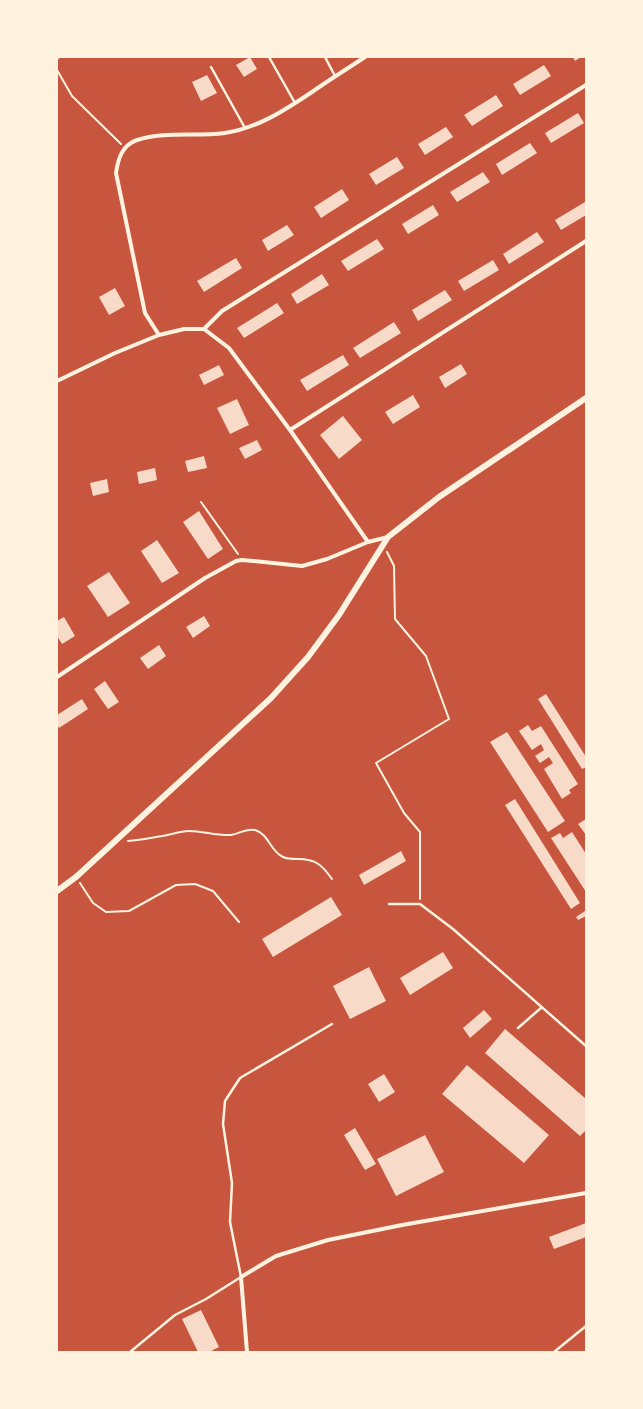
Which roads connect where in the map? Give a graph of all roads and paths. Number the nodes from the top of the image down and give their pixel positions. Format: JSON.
{"nodes":[{"id":1,"x":269,"y":57,"type":"edge"},
{"id":2,"x":325,"y":57,"type":"edge"},
{"id":3,"x":365,"y":57,"type":"edge"},
{"id":4,"x":212,"y":67,"type":"dead end"},
{"id":5,"x":57,"y":70,"type":"edge"},
{"id":6,"x":335,"y":76,"type":"junction"},
{"id":7,"x":586,"y":85,"type":"edge"},
{"id":8,"x":295,"y":103,"type":"junction"},
{"id":9,"x":245,"y":128,"type":"junction"},
{"id":10,"x":125,"y":148,"type":"junction"},
{"id":11,"x":586,"y":241,"type":"edge"},
{"id":12,"x":204,"y":329,"type":"junction"},
{"id":13,"x":159,"y":335,"type":"junction"},
{"id":14,"x":57,"y":382,"type":"edge"},
{"id":15,"x":586,"y":398,"type":"edge"},
{"id":16,"x":290,"y":430,"type":"junction"},
{"id":17,"x":202,"y":502,"type":"dead end"},
{"id":18,"x":388,"y":537,"type":"junction"},
{"id":19,"x":368,"y":542,"type":"junction"},
{"id":20,"x":384,"y":544,"type":"junction"},
{"id":21,"x":242,"y":560,"type":"junction"},
{"id":22,"x":57,"y":678,"type":"edge"},
{"id":23,"x":117,"y":838,"type":"junction"},
{"id":24,"x":76,"y":877,"type":"junction"},
{"id":25,"x":332,"y":880,"type":"dead end"},
{"id":26,"x":57,"y":892,"type":"edge"},
{"id":27,"x":389,"y":904,"type":"dead end"},
{"id":28,"x":420,"y":904,"type":"junction"},
{"id":29,"x":239,"y":922,"type":"dead end"},
{"id":30,"x":542,"y":1007,"type":"junction"},
{"id":31,"x":332,"y":1024,"type":"dead end"},
{"id":32,"x":518,"y":1028,"type":"dead end"},
{"id":33,"x":586,"y":1046,"type":"edge"},
{"id":34,"x":586,"y":1193,"type":"edge"},
{"id":35,"x":241,"y":1277,"type":"junction"},
{"id":36,"x":586,"y":1326,"type":"edge"},
{"id":37,"x":130,"y":1352,"type":"edge"},
{"id":38,"x":247,"y":1352,"type":"edge"},
{"id":39,"x":554,"y":1352,"type":"edge"}],
"edges":[{"from":1,"to":8,"type":"lane"},
{"from":2,"to":6,"type":"lane"},
{"from":3,"to":6,"type":"street"},
{"from":4,"to":9,"type":"lane"},
{"from":5,"to":10,"type":"path"},
{"from":6,"to":8,"type":"street"},
{"from":7,"to":12,"type":"street"},
{"from":8,"to":9,"type":"street"},
{"from":9,"to":10,"type":"street"},
{"from":10,"to":13,"type":"street"},
{"from":11,"to":16,"type":"street"},
{"from":12,"to":13,"type":"street"},
{"from":12,"to":16,"type":"street"},
{"from":13,"to":14,"type":"street"},
{"from":15,"to":18,"type":"street"},
{"from":16,"to":19,"type":"street"},
{"from":17,"to":21,"type":"path"},
{"from":18,"to":19,"type":"street"},
{"from":18,"to":20,"type":"street"},
{"from":19,"to":21,"type":"street"},
{"from":20,"to":23,"type":"street"},
{"from":20,"to":28,"type":"path"},
{"from":21,"to":22,"type":"street"},
{"from":23,"to":24,"type":"street"},
{"from":23,"to":25,"type":"path"},
{"from":24,"to":26,"type":"street"},
{"from":24,"to":29,"type":"path"},
{"from":27,"to":28,"type":"lane"},
{"from":28,"to":30,"type":"lane"},
{"from":30,"to":32,"type":"lane"},
{"from":30,"to":33,"type":"lane"},
{"from":31,"to":35,"type":"lane"},
{"from":34,"to":35,"type":"street"},
{"from":35,"to":37,"type":"lane"},
{"from":35,"to":38,"type":"street"},
{"from":36,"to":39,"type":"lane"}]}
